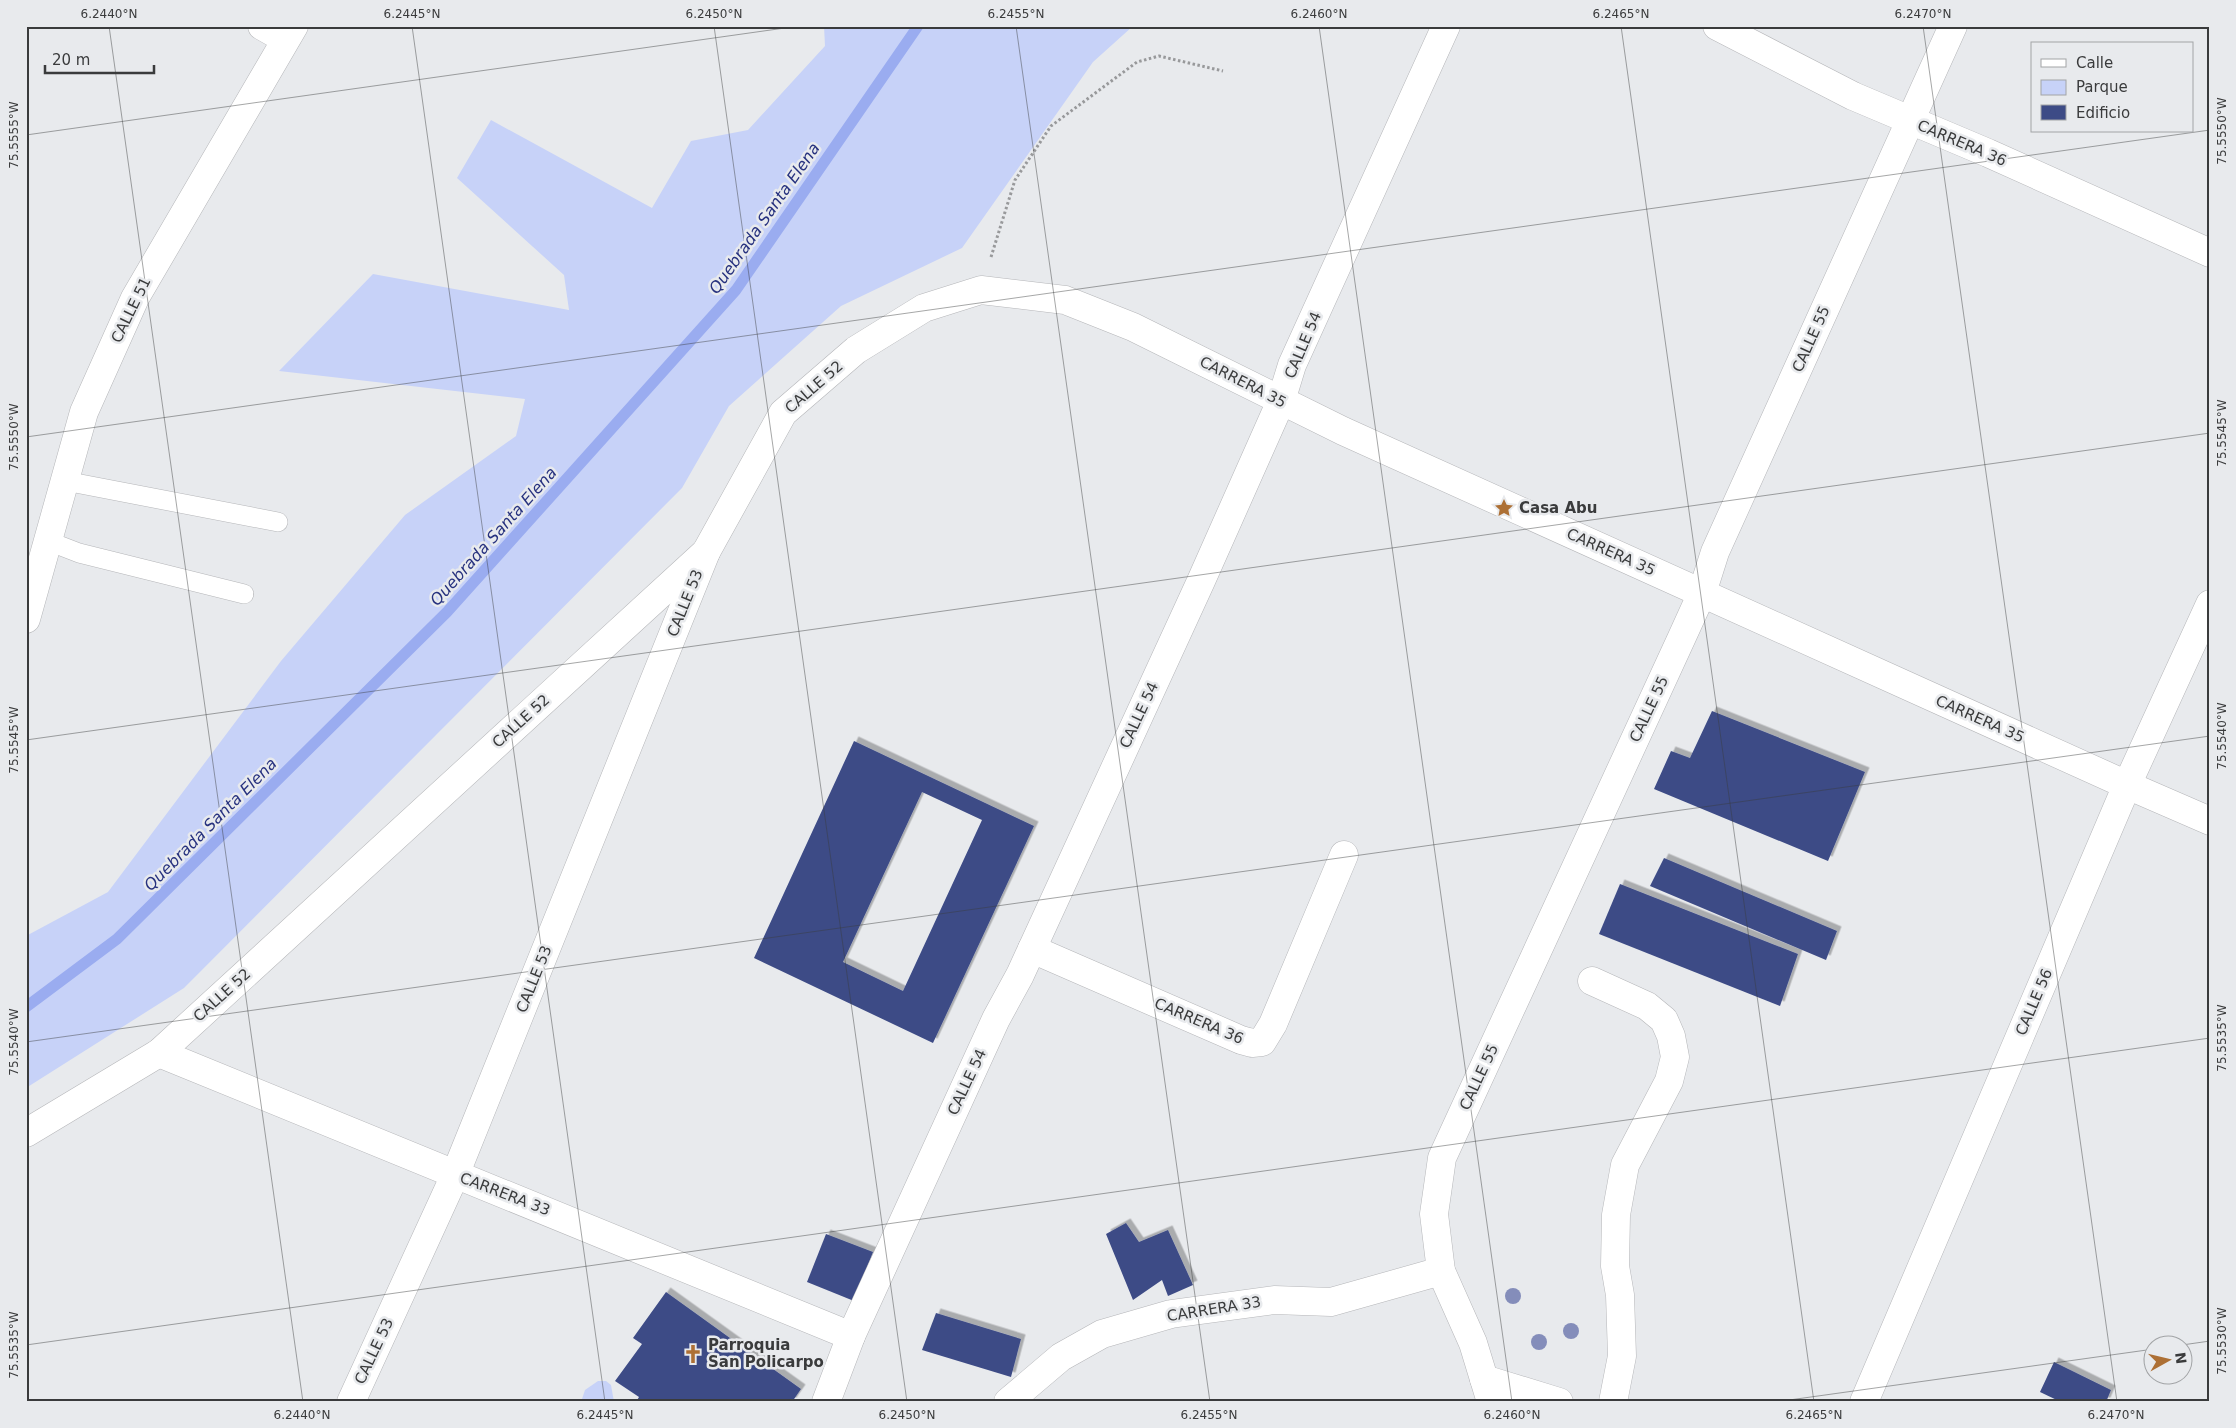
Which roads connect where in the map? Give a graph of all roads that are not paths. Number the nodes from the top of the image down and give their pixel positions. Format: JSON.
{"nodes":[{"id":1,"x":262,"y":26,"type":"edge"},
{"id":2,"x":1446,"y":26,"type":"edge"},
{"id":3,"x":1717,"y":26,"type":"edge"},
{"id":4,"x":1953,"y":26,"type":"edge"},
{"id":5,"x":290,"y":33,"type":"edge"},
{"id":6,"x":1910,"y":121,"type":"junction"},
{"id":7,"x":2210,"y":253,"type":"edge"},
{"id":8,"x":981,"y":290,"type":"joint"},
{"id":9,"x":1281,"y":402,"type":"junction"},
{"id":10,"x":65,"y":481,"type":"junction"},
{"id":11,"x":278,"y":522,"type":"dead end"},
{"id":12,"x":48,"y":541,"type":"junction"},
{"id":13,"x":706,"y":552,"type":"junction"},
{"id":14,"x":1702,"y":593,"type":"junction"},
{"id":15,"x":244,"y":594,"type":"dead end"},
{"id":16,"x":2210,"y":604,"type":"edge"},
{"id":17,"x":26,"y":619,"type":"edge"},
{"id":18,"x":2127,"y":785,"type":"junction"},
{"id":19,"x":2210,"y":821,"type":"edge"},
{"id":20,"x":1344,"y":855,"type":"dead end"},
{"id":21,"x":1032,"y":949,"type":"junction"},
{"id":22,"x":1592,"y":981,"type":"dead end"},
{"id":23,"x":159,"y":1053,"type":"junction"},
{"id":24,"x":26,"y":1133,"type":"edge"},
{"id":25,"x":454,"y":1175,"type":"junction"},
{"id":26,"x":1442,"y":1271,"type":"junction"},
{"id":27,"x":851,"y":1336,"type":"junction"},
{"id":28,"x":1488,"y":1390,"type":"edge"},
{"id":29,"x":351,"y":1402,"type":"edge"},
{"id":30,"x":826,"y":1402,"type":"edge"},
{"id":31,"x":1008,"y":1402,"type":"edge"},
{"id":32,"x":1560,"y":1402,"type":"edge"},
{"id":33,"x":1613,"y":1402,"type":"edge"},
{"id":34,"x":1864,"y":1402,"type":"edge"}],
"edges":[{"from":1,"to":5,"type":"street"},
{"from":2,"to":9,"type":"street","name":"CALLE 54"},
{"from":3,"to":6,"type":"street","name":"CARRERA 36"},
{"from":4,"to":6,"type":"street","name":"CALLE 55"},
{"from":5,"to":10,"type":"street","name":"CALLE 51"},
{"from":6,"to":7,"type":"street","name":"CARRERA 36"},
{"from":6,"to":14,"type":"street","name":"CALLE 55"},
{"from":8,"to":9,"type":"street","name":"CARRERA 35"},
{"from":8,"to":13,"type":"street","name":"CALLE 52"},
{"from":9,"to":14,"type":"street","name":"CARRERA 35"},
{"from":9,"to":21,"type":"street","name":"CALLE 54"},
{"from":10,"to":11,"type":"lane"},
{"from":10,"to":12,"type":"street","name":"CALLE 51"},
{"from":12,"to":15,"type":"lane"},
{"from":12,"to":17,"type":"street","name":"CALLE 51"},
{"from":13,"to":23,"type":"street","name":"CALLE 52"},
{"from":13,"to":25,"type":"street","name":"CALLE 53"},
{"from":14,"to":18,"type":"street","name":"CARRERA 35"},
{"from":14,"to":26,"type":"street","name":"CALLE 55"},
{"from":16,"to":18,"type":"street","name":"CALLE 56"},
{"from":18,"to":19,"type":"street","name":"CARRERA 35"},
{"from":18,"to":34,"type":"street","name":"CALLE 56"},
{"from":20,"to":21,"type":"street","name":"CARRERA 36"},
{"from":21,"to":27,"type":"street","name":"CALLE 54"},
{"from":22,"to":33,"type":"street"},
{"from":23,"to":24,"type":"street","name":"CALLE 52"},
{"from":23,"to":25,"type":"street","name":"CARRERA 33"},
{"from":25,"to":27,"type":"street","name":"CARRERA 33"},
{"from":25,"to":29,"type":"street","name":"CALLE 53"},
{"from":26,"to":28,"type":"street","name":"CALLE 55"},
{"from":26,"to":31,"type":"street","name":"CARRERA 33"},
{"from":27,"to":30,"type":"street","name":"CALLE 54"},
{"from":28,"to":32,"type":"street"}]}
